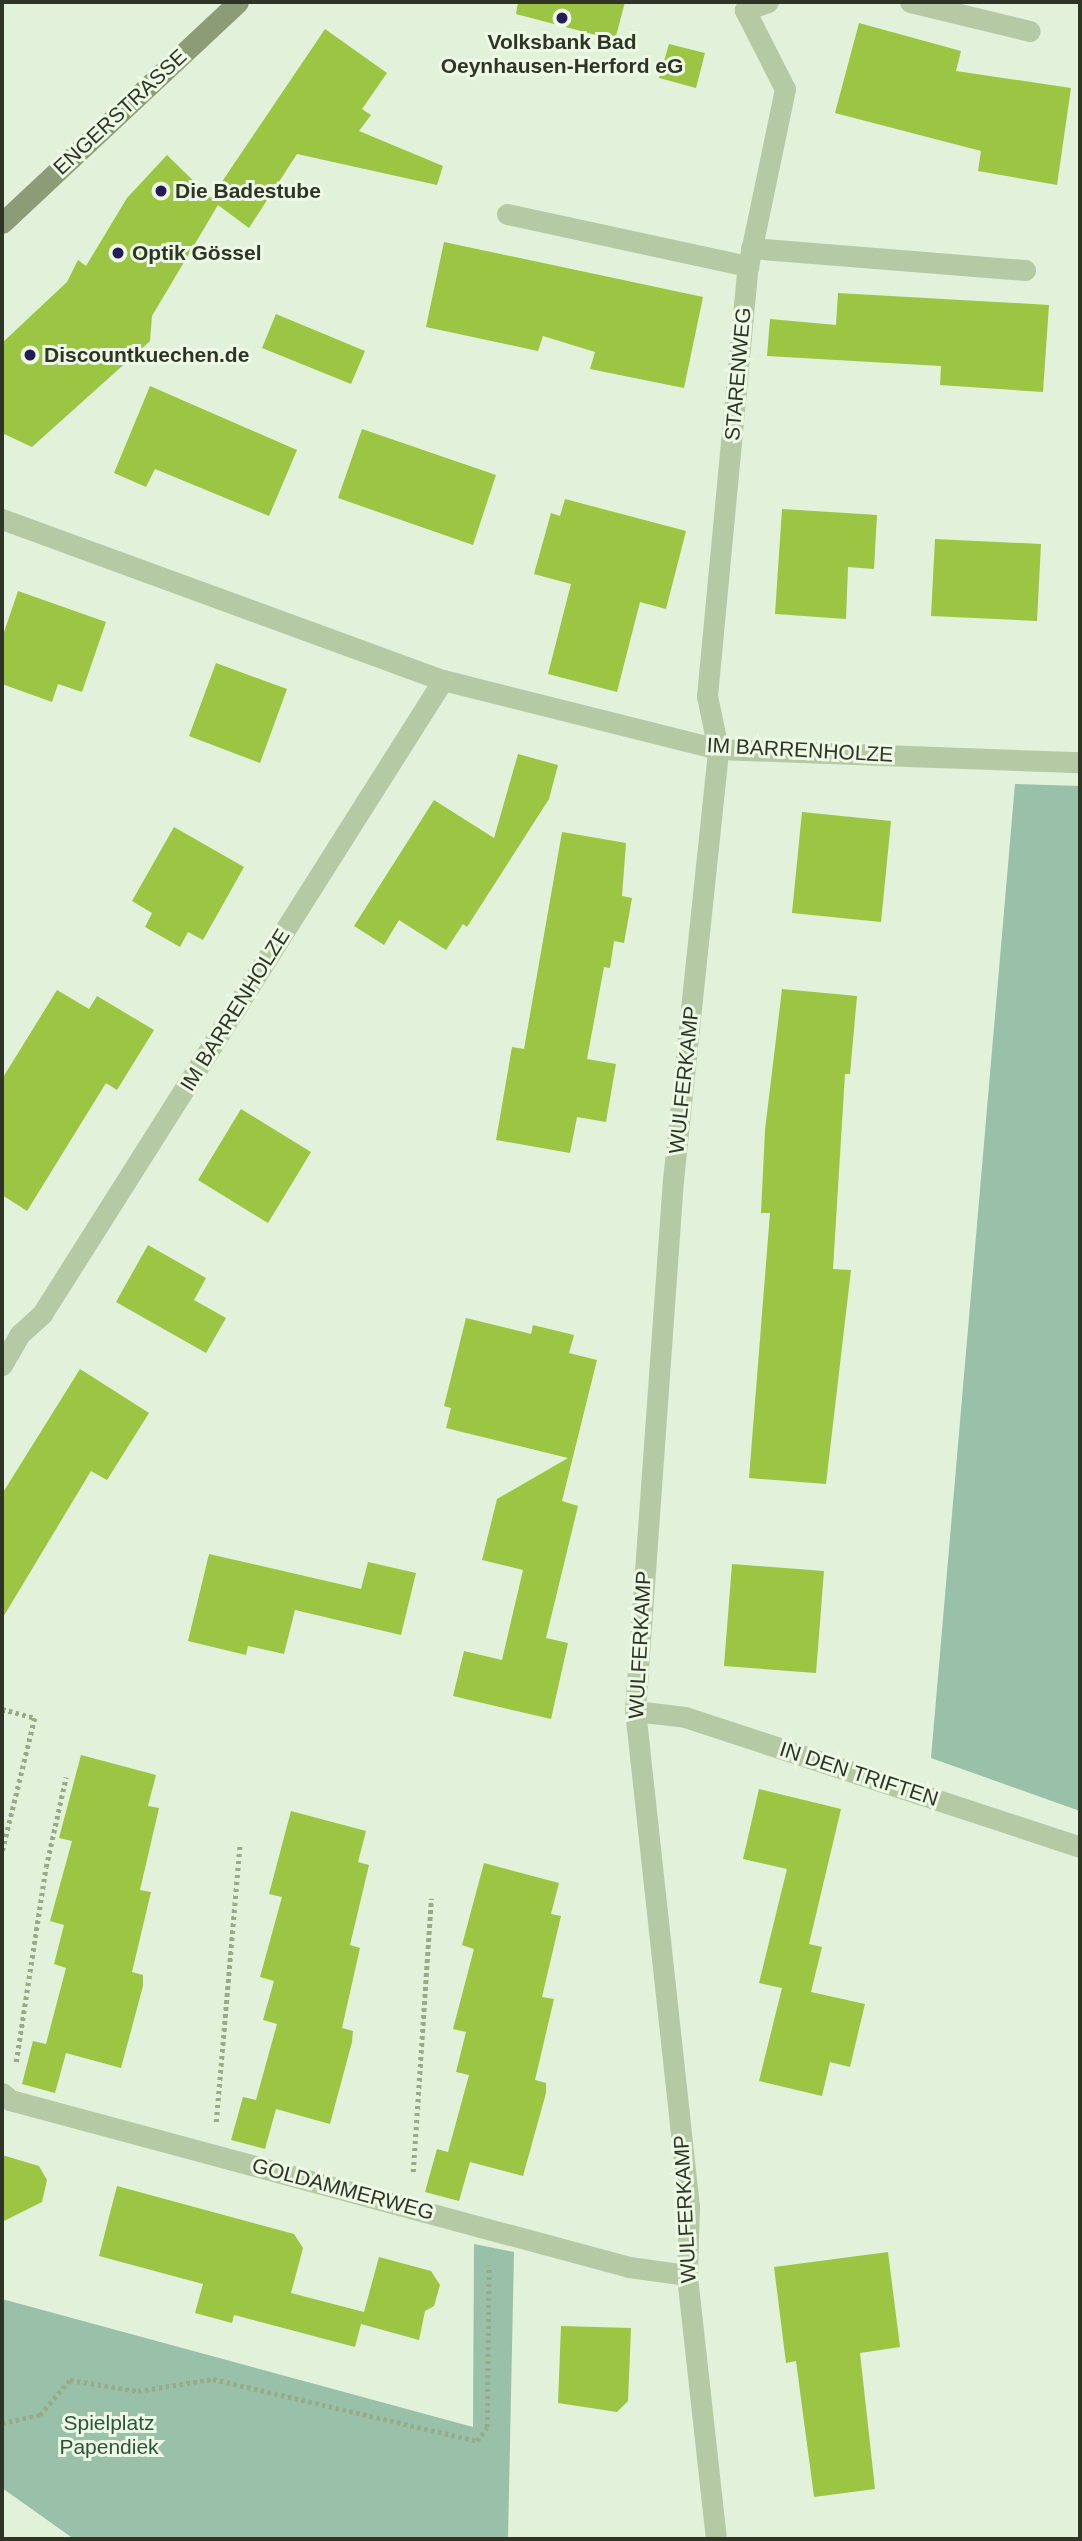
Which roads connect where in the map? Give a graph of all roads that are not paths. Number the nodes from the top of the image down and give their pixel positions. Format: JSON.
{"nodes":[{"id":1,"x":238,"y":2,"type":"edge"},
{"id":2,"x":768,"y":2,"type":"edge"},
{"id":3,"x":910,"y":2,"type":"edge"},
{"id":4,"x":1030,"y":31,"type":"dead end"},
{"id":5,"x":507,"y":214,"type":"dead end"},
{"id":6,"x":2,"y":223,"type":"edge"},
{"id":7,"x":749,"y":257,"type":"junction"},
{"id":8,"x":1025,"y":270,"type":"dead end"},
{"id":9,"x":2,"y":519,"type":"edge"},
{"id":10,"x":443,"y":680,"type":"junction"},
{"id":11,"x":718,"y":749,"type":"junction"},
{"id":12,"x":1080,"y":762,"type":"edge"},
{"id":13,"x":11,"y":1335,"type":"edge"},
{"id":14,"x":2,"y":1365,"type":"edge"},
{"id":15,"x":635,"y":1711,"type":"junction"},
{"id":16,"x":1080,"y":1847,"type":"edge"},
{"id":17,"x":6,"y":2096,"type":"edge"},
{"id":18,"x":687,"y":2275,"type":"junction"},
{"id":19,"x":716,"y":2539,"type":"edge"}],
"edges":[{"from":1,"to":6,"type":"main road","name":"ENGERSTRASSE"},
{"from":2,"to":7,"type":"street","name":"STARENWEG"},
{"from":3,"to":4,"type":"street"},
{"from":5,"to":7,"type":"street"},
{"from":7,"to":8,"type":"street"},
{"from":7,"to":11,"type":"street","name":"STARENWEG"},
{"from":9,"to":10,"type":"street","name":"IM BARRENHOLZE"},
{"from":10,"to":11,"type":"street","name":"IM BARRENHOLZE"},
{"from":10,"to":13,"type":"street","name":"IM BARRENHOLZE"},
{"from":11,"to":12,"type":"street","name":"IM BARRENHOLZE"},
{"from":11,"to":15,"type":"street","name":"WULFERKAMP"},
{"from":13,"to":14,"type":"street","name":"IM BARRENHOLZE"},
{"from":15,"to":16,"type":"street","name":"IN DEN TRIFTEN"},
{"from":15,"to":18,"type":"street","name":"WULFERKAMP"},
{"from":17,"to":18,"type":"street","name":"GOLDAMMERWEG"},
{"from":18,"to":19,"type":"street","name":"WULFERKAMP"}]}
